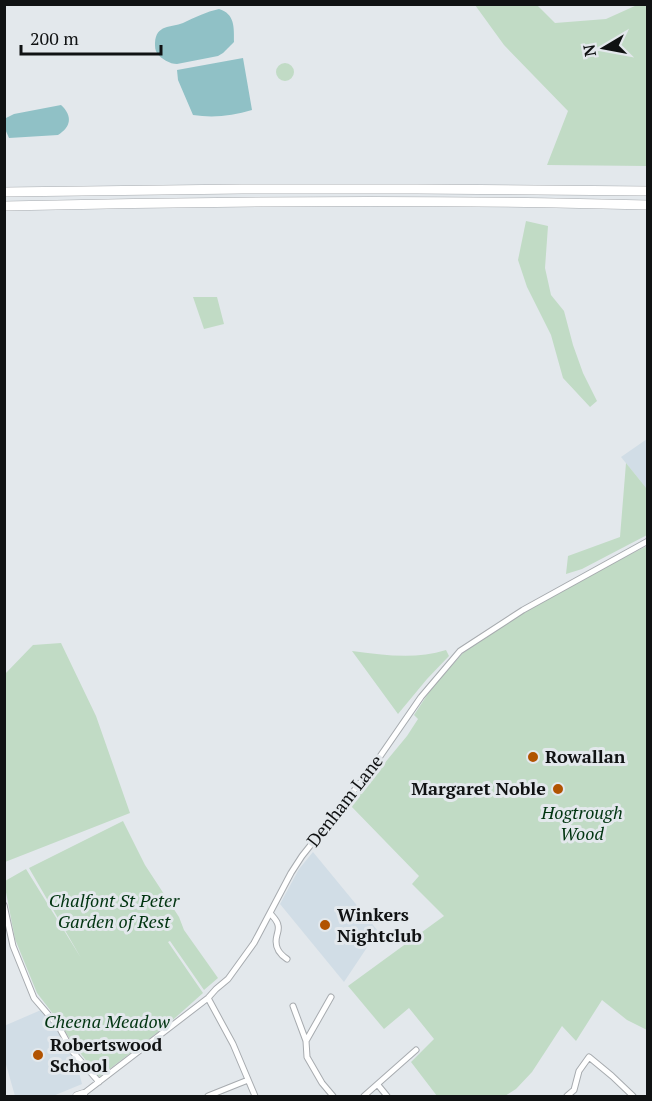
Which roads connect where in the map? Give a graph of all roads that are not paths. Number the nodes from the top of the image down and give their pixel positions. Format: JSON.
{"nodes":[{"id":1,"x":648,"y":191,"type":"edge"},
{"id":2,"x":4,"y":192,"type":"edge"},
{"id":3,"x":648,"y":205,"type":"edge"},
{"id":4,"x":4,"y":206,"type":"edge"},
{"id":5,"x":648,"y":541,"type":"edge"},
{"id":6,"x":4,"y":905,"type":"edge"},
{"id":7,"x":270,"y":913,"type":"junction"},
{"id":8,"x":287,"y":960,"type":"dead end"},
{"id":9,"x":331,"y":997,"type":"dead end"},
{"id":10,"x":208,"y":998,"type":"junction"},
{"id":11,"x":293,"y":1006,"type":"dead end"},
{"id":12,"x":306,"y":1041,"type":"junction"},
{"id":13,"x":416,"y":1050,"type":"dead end"},
{"id":14,"x":248,"y":1080,"type":"junction"},
{"id":15,"x":99,"y":1082,"type":"junction"},
{"id":16,"x":378,"y":1085,"type":"junction"},
{"id":17,"x":81,"y":1096,"type":"edge"},
{"id":18,"x":208,"y":1096,"type":"edge"},
{"id":19,"x":255,"y":1096,"type":"edge"},
{"id":20,"x":333,"y":1096,"type":"edge"},
{"id":21,"x":364,"y":1096,"type":"edge"},
{"id":22,"x":387,"y":1096,"type":"edge"},
{"id":23,"x":567,"y":1096,"type":"edge"},
{"id":24,"x":633,"y":1096,"type":"edge"}],
"edges":[{"from":1,"to":2,"type":"highway"},
{"from":3,"to":4,"type":"highway"},
{"from":5,"to":7,"type":"street","name":"Denham Lane"},
{"from":6,"to":15,"type":"street"},
{"from":7,"to":8,"type":"street"},
{"from":7,"to":10,"type":"street","name":"Denham Lane"},
{"from":9,"to":12,"type":"street"},
{"from":10,"to":14,"type":"street"},
{"from":10,"to":15,"type":"street","name":"Denham Lane"},
{"from":11,"to":12,"type":"street"},
{"from":12,"to":20,"type":"street"},
{"from":13,"to":16,"type":"street"},
{"from":14,"to":18,"type":"street"},
{"from":14,"to":19,"type":"street"},
{"from":15,"to":17,"type":"street","name":"Denham Lane"},
{"from":16,"to":21,"type":"street"},
{"from":16,"to":22,"type":"street"},
{"from":23,"to":24,"type":"street"}]}
